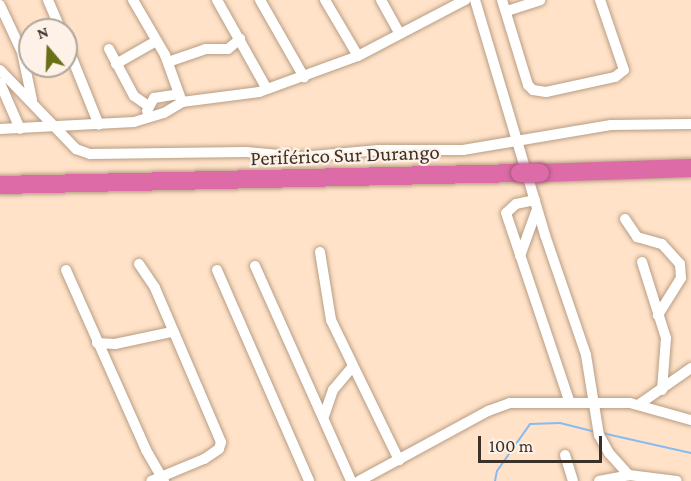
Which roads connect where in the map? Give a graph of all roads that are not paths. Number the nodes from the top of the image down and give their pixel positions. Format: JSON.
{"nodes":[{"id":1,"x":48,"y":0,"type":"edge"},
{"id":2,"x":133,"y":0,"type":"edge"},
{"id":3,"x":217,"y":0,"type":"edge"},
{"id":4,"x":260,"y":0,"type":"edge"},
{"id":5,"x":325,"y":0,"type":"edge"},
{"id":6,"x":381,"y":0,"type":"edge"},
{"id":7,"x":465,"y":0,"type":"edge"},
{"id":8,"x":475,"y":0,"type":"edge"},
{"id":9,"x":540,"y":0,"type":"edge"},
{"id":10,"x":600,"y":0,"type":"edge"},
{"id":11,"x":443,"y":4,"type":"edge"},
{"id":12,"x":0,"y":5,"type":"edge"},
{"id":13,"x":505,"y":5,"type":"edge"},
{"id":14,"x":56,"y":18,"type":"edge"},
{"id":15,"x":399,"y":32,"type":"junction"},
{"id":16,"x":240,"y":39,"type":"junction"},
{"id":17,"x":156,"y":41,"type":"junction"},
{"id":18,"x":109,"y":49,"type":"dead end"},
{"id":19,"x":358,"y":56,"type":"junction"},
{"id":20,"x":168,"y":62,"type":"junction"},
{"id":21,"x":116,"y":64,"type":"junction"},
{"id":22,"x":0,"y":70,"type":"edge"},
{"id":23,"x":78,"y":73,"type":"edge"},
{"id":24,"x":304,"y":77,"type":"junction"},
{"id":25,"x":0,"y":83,"type":"edge"},
{"id":26,"x":267,"y":89,"type":"junction"},
{"id":27,"x":180,"y":98,"type":"junction"},
{"id":28,"x":32,"y":100,"type":"junction"},
{"id":29,"x":147,"y":105,"type":"junction"},
{"id":30,"x":149,"y":117,"type":"junction"},
{"id":31,"x":691,"y":124,"type":"edge"},
{"id":32,"x":99,"y":125,"type":"junction"},
{"id":33,"x":59,"y":128,"type":"junction"},
{"id":34,"x":0,"y":129,"type":"edge"},
{"id":35,"x":20,"y":129,"type":"junction"},
{"id":36,"x":519,"y":141,"type":"junction"},
{"id":37,"x":691,"y":168,"type":"edge"},
{"id":38,"x":0,"y":185,"type":"edge"},
{"id":39,"x":536,"y":205,"type":"junction"},
{"id":40,"x":625,"y":219,"type":"dead end"},
{"id":41,"x":320,"y":252,"type":"dead end"},
{"id":42,"x":520,"y":257,"type":"junction"},
{"id":43,"x":642,"y":262,"type":"dead end"},
{"id":44,"x":139,"y":264,"type":"dead end"},
{"id":45,"x":255,"y":266,"type":"dead end"},
{"id":46,"x":66,"y":270,"type":"dead end"},
{"id":47,"x":217,"y":270,"type":"dead end"},
{"id":48,"x":658,"y":315,"type":"junction"},
{"id":49,"x":171,"y":332,"type":"junction"},
{"id":50,"x":97,"y":343,"type":"junction"},
{"id":51,"x":353,"y":366,"type":"junction"},
{"id":52,"x":691,"y":368,"type":"edge"},
{"id":53,"x":662,"y":390,"type":"junction"},
{"id":54,"x":570,"y":403,"type":"junction"},
{"id":55,"x":595,"y":403,"type":"junction"},
{"id":56,"x":638,"y":405,"type":"junction"},
{"id":57,"x":324,"y":416,"type":"junction"},
{"id":58,"x":691,"y":420,"type":"edge"},
{"id":59,"x":565,"y":455,"type":"dead end"},
{"id":60,"x":399,"y":460,"type":"junction"},
{"id":61,"x":629,"y":475,"type":"junction"},
{"id":62,"x":649,"y":478,"type":"edge"},
{"id":63,"x":163,"y":479,"type":"edge"},
{"id":64,"x":151,"y":481,"type":"edge"},
{"id":65,"x":309,"y":481,"type":"edge"},
{"id":66,"x":351,"y":481,"type":"edge"},
{"id":67,"x":359,"y":481,"type":"edge"},
{"id":68,"x":573,"y":481,"type":"edge"},
{"id":69,"x":599,"y":481,"type":"edge"},
{"id":70,"x":677,"y":481,"type":"edge"}],
"edges":[{"from":1,"to":14,"type":"street"},
{"from":2,"to":17,"type":"street"},
{"from":3,"to":16,"type":"street"},
{"from":4,"to":24,"type":"street"},
{"from":5,"to":19,"type":"street"},
{"from":6,"to":15,"type":"street"},
{"from":7,"to":11,"type":"street"},
{"from":8,"to":36,"type":"street"},
{"from":9,"to":13,"type":"street"},
{"from":10,"to":13,"type":"street"},
{"from":11,"to":15,"type":"street"},
{"from":12,"to":28,"type":"street"},
{"from":15,"to":19,"type":"street"},
{"from":16,"to":20,"type":"street"},
{"from":16,"to":26,"type":"street"},
{"from":17,"to":20,"type":"street"},
{"from":17,"to":21,"type":"street"},
{"from":18,"to":21,"type":"street"},
{"from":19,"to":24,"type":"street"},
{"from":20,"to":27,"type":"street"},
{"from":21,"to":29,"type":"street"},
{"from":22,"to":28,"type":"street"},
{"from":23,"to":32,"type":"street"},
{"from":24,"to":26,"type":"street"},
{"from":25,"to":35,"type":"street"},
{"from":26,"to":27,"type":"street"},
{"from":27,"to":29,"type":"street"},
{"from":27,"to":30,"type":"street"},
{"from":28,"to":33,"type":"street"},
{"from":29,"to":30,"type":"street"},
{"from":30,"to":32,"type":"street"},
{"from":31,"to":36,"type":"street"},
{"from":32,"to":33,"type":"street"},
{"from":33,"to":35,"type":"street"},
{"from":33,"to":36,"type":"street"},
{"from":34,"to":35,"type":"street"},
{"from":36,"to":39,"type":"street"},
{"from":37,"to":38,"type":"highway","name":"Periférico Sur Durango","bridge":true},
{"from":39,"to":42,"type":"street"},
{"from":39,"to":42,"type":"street"},
{"from":39,"to":55,"type":"street"},
{"from":40,"to":48,"type":"street"},
{"from":41,"to":51,"type":"street"},
{"from":42,"to":54,"type":"street"},
{"from":43,"to":48,"type":"street"},
{"from":44,"to":49,"type":"street"},
{"from":45,"to":57,"type":"street"},
{"from":46,"to":50,"type":"street"},
{"from":47,"to":65,"type":"street"},
{"from":48,"to":53,"type":"street"},
{"from":49,"to":50,"type":"street"},
{"from":49,"to":63,"type":"street"},
{"from":50,"to":63,"type":"street"},
{"from":51,"to":57,"type":"street"},
{"from":51,"to":60,"type":"street"},
{"from":52,"to":53,"type":"street"},
{"from":53,"to":56,"type":"street"},
{"from":54,"to":55,"type":"street"},
{"from":54,"to":60,"type":"street"},
{"from":55,"to":56,"type":"street"},
{"from":55,"to":61,"type":"street"},
{"from":56,"to":58,"type":"street"},
{"from":57,"to":66,"type":"street"},
{"from":59,"to":68,"type":"street"},
{"from":60,"to":67,"type":"street"},
{"from":61,"to":62,"type":"street"},
{"from":61,"to":69,"type":"street"},
{"from":62,"to":70,"type":"street"},
{"from":63,"to":64,"type":"street"}]}
